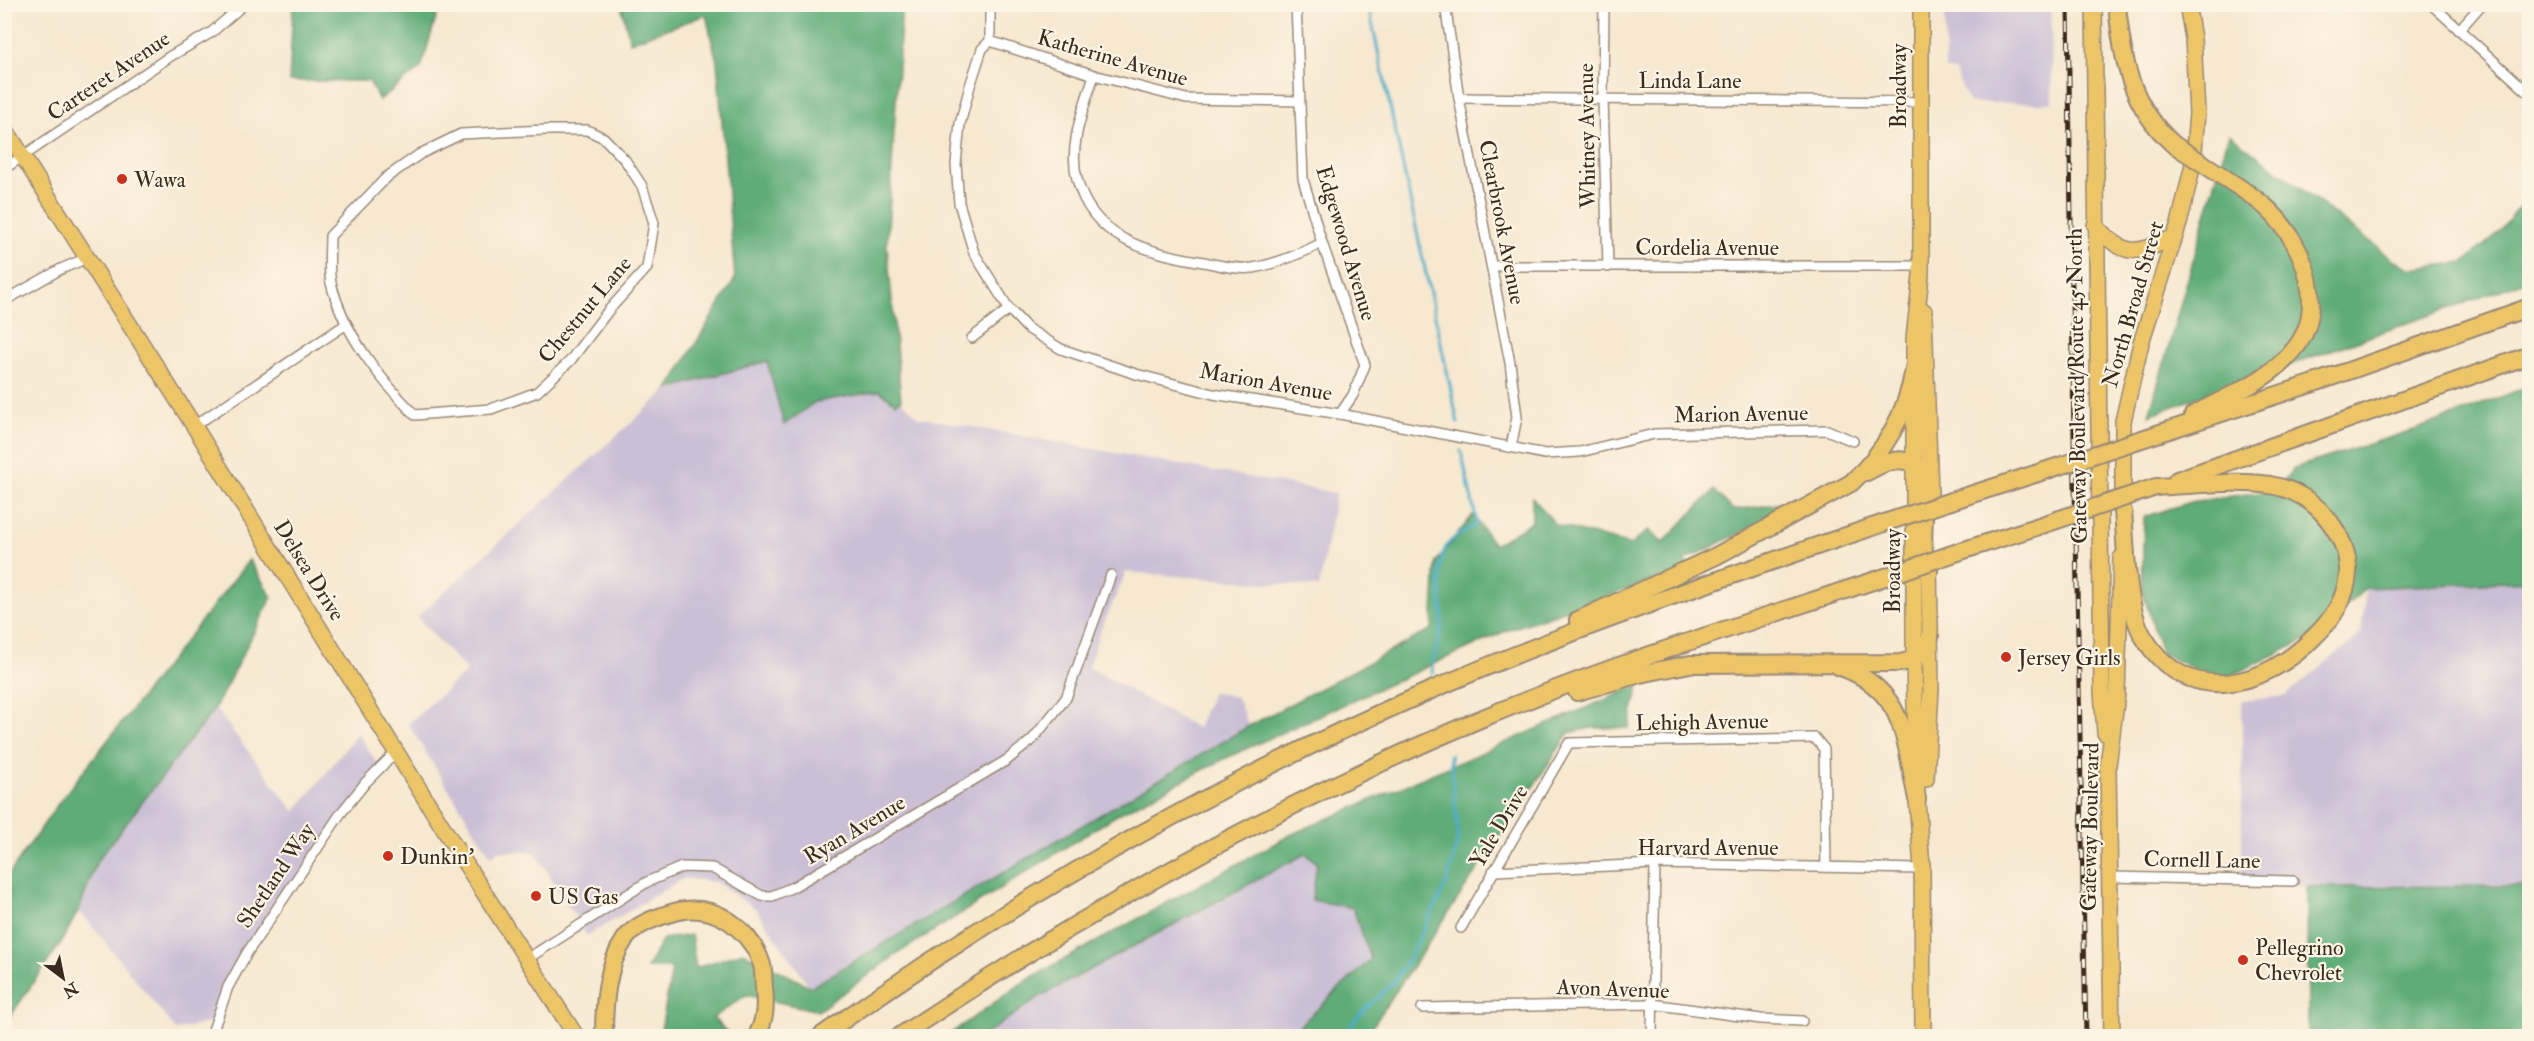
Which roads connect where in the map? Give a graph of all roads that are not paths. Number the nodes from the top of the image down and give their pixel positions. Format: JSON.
{"nodes":[{"id":1,"x":244,"y":4,"type":"edge"},
{"id":2,"x":990,"y":4,"type":"edge"},
{"id":3,"x":1296,"y":4,"type":"edge"},
{"id":4,"x":1445,"y":4,"type":"edge"},
{"id":5,"x":1604,"y":4,"type":"edge"},
{"id":6,"x":1921,"y":4,"type":"edge"},
{"id":7,"x":2094,"y":4,"type":"edge"},
{"id":8,"x":2117,"y":4,"type":"edge"},
{"id":9,"x":2187,"y":4,"type":"edge"},
{"id":10,"x":2431,"y":4,"type":"edge"},
{"id":11,"x":2482,"y":4,"type":"edge"},
{"id":12,"x":2459,"y":30,"type":"junction"},
{"id":13,"x":990,"y":41,"type":"junction"},
{"id":14,"x":1094,"y":75,"type":"junction"},
{"id":15,"x":2529,"y":94,"type":"edge"},
{"id":16,"x":1459,"y":99,"type":"junction"},
{"id":17,"x":1603,"y":99,"type":"junction"},
{"id":18,"x":1299,"y":101,"type":"junction"},
{"id":19,"x":1921,"y":102,"type":"junction"},
{"id":20,"x":4,"y":127,"type":"edge"},
{"id":21,"x":22,"y":156,"type":"junction"},
{"id":22,"x":4,"y":169,"type":"edge"},
{"id":23,"x":2095,"y":225,"type":"junction"},
{"id":24,"x":2174,"y":237,"type":"junction"},
{"id":25,"x":1322,"y":243,"type":"junction"},
{"id":26,"x":87,"y":258,"type":"junction"},
{"id":27,"x":1492,"y":266,"type":"junction"},
{"id":28,"x":1608,"y":267,"type":"junction"},
{"id":29,"x":1921,"y":270,"type":"junction"},
{"id":30,"x":4,"y":301,"type":"edge"},
{"id":31,"x":2529,"y":307,"type":"edge"},
{"id":32,"x":1009,"y":309,"type":"junction"},
{"id":33,"x":345,"y":325,"type":"junction"},
{"id":34,"x":972,"y":338,"type":"dead end"},
{"id":35,"x":2529,"y":356,"type":"edge"},
{"id":36,"x":1914,"y":370,"type":"junction"},
{"id":37,"x":1340,"y":414,"type":"junction"},
{"id":38,"x":194,"y":426,"type":"junction"},
{"id":39,"x":2160,"y":433,"type":"junction"},
{"id":40,"x":1853,"y":441,"type":"dead end"},
{"id":41,"x":1511,"y":447,"type":"junction"},
{"id":42,"x":1915,"y":464,"type":"junction"},
{"id":43,"x":1851,"y":483,"type":"junction"},
{"id":44,"x":2156,"y":487,"type":"junction"},
{"id":45,"x":2123,"y":511,"type":"junction"},
{"id":46,"x":1929,"y":571,"type":"junction"},
{"id":47,"x":1111,"y":575,"type":"dead end"},
{"id":48,"x":2119,"y":618,"type":"joint"},
{"id":49,"x":1930,"y":637,"type":"junction"},
{"id":50,"x":1914,"y":660,"type":"junction"},
{"id":51,"x":1823,"y":662,"type":"junction"},
{"id":52,"x":1430,"y":690,"type":"junction"},
{"id":53,"x":1478,"y":720,"type":"junction"},
{"id":54,"x":1569,"y":743,"type":"joint"},
{"id":55,"x":397,"y":751,"type":"junction"},
{"id":56,"x":2108,"y":766,"type":"junction"},
{"id":57,"x":1917,"y":799,"type":"junction"},
{"id":58,"x":1655,"y":864,"type":"junction"},
{"id":59,"x":1826,"y":867,"type":"junction"},
{"id":60,"x":1922,"y":869,"type":"junction"},
{"id":61,"x":1493,"y":872,"type":"junction"},
{"id":62,"x":2110,"y":877,"type":"junction"},
{"id":63,"x":2294,"y":881,"type":"dead end"},
{"id":64,"x":1461,"y":928,"type":"dead end"},
{"id":65,"x":526,"y":959,"type":"junction"},
{"id":66,"x":1653,"y":1004,"type":"junction"},
{"id":67,"x":1422,"y":1008,"type":"dead end"},
{"id":68,"x":1802,"y":1021,"type":"dead end"},
{"id":69,"x":572,"y":1034,"type":"edge"},
{"id":70,"x":211,"y":1036,"type":"edge"},
{"id":71,"x":604,"y":1036,"type":"edge"},
{"id":72,"x":757,"y":1036,"type":"edge"},
{"id":73,"x":821,"y":1036,"type":"edge"},
{"id":74,"x":900,"y":1036,"type":"edge"},
{"id":75,"x":1652,"y":1036,"type":"edge"},
{"id":76,"x":1923,"y":1036,"type":"edge"},
{"id":77,"x":2112,"y":1036,"type":"edge"}],
"edges":[{"from":1,"to":21,"type":"street","name":"Carteret Avenue"},
{"from":2,"to":13,"type":"street","name":"Marion Avenue"},
{"from":3,"to":18,"type":"street","name":"Edgewood Avenue"},
{"from":4,"to":16,"type":"street","name":"Clearbrook Avenue"},
{"from":5,"to":17,"type":"street","name":"Whitney Avenue"},
{"from":6,"to":19,"type":"main road","name":"Broadway"},
{"from":7,"to":23,"type":"main road","name":"Gateway Boulevard/Route 45 North"},
{"from":8,"to":39,"type":"highway","bridge":true},
{"from":9,"to":24,"type":"main road","name":"North Broad Street"},
{"from":10,"to":12,"type":"street"},
{"from":11,"to":12,"type":"street"},
{"from":12,"to":15,"type":"street"},
{"from":13,"to":14,"type":"street","name":"Katherine Avenue"},
{"from":13,"to":32,"type":"street","name":"Marion Avenue"},
{"from":14,"to":18,"type":"street","name":"Katherine Avenue"},
{"from":14,"to":25,"type":"street"},
{"from":16,"to":17,"type":"street","name":"Linda Lane"},
{"from":16,"to":27,"type":"street","name":"Clearbrook Avenue"},
{"from":17,"to":19,"type":"street","name":"Linda Lane"},
{"from":17,"to":28,"type":"street","name":"Whitney Avenue"},
{"from":18,"to":25,"type":"street","name":"Edgewood Avenue"},
{"from":19,"to":29,"type":"main road","name":"Broadway"},
{"from":20,"to":21,"type":"main road","name":"Delsea Drive"},
{"from":21,"to":22,"type":"street","name":"Carteret Avenue"},
{"from":21,"to":26,"type":"main road","name":"Delsea Drive"},
{"from":23,"to":24,"type":"main road"},
{"from":23,"to":56,"type":"main road","name":"Gateway Boulevard/Route 45 North"},
{"from":24,"to":45,"type":"main road","name":"North Broad Street"},
{"from":25,"to":37,"type":"street","name":"Edgewood Avenue"},
{"from":26,"to":30,"type":"street"},
{"from":26,"to":38,"type":"main road","name":"Delsea Drive"},
{"from":27,"to":28,"type":"street","name":"Cordelia Avenue"},
{"from":27,"to":41,"type":"street","name":"Clearbrook Avenue"},
{"from":28,"to":29,"type":"street","name":"Cordelia Avenue"},
{"from":29,"to":36,"type":"main road","name":"Broadway"},
{"from":29,"to":46,"type":"main road","name":"Broadway"},
{"from":31,"to":39,"type":"highway"},
{"from":32,"to":34,"type":"street"},
{"from":32,"to":37,"type":"street","name":"Marion Avenue"},
{"from":33,"to":33,"type":"street","name":"Chestnut Lane"},
{"from":33,"to":38,"type":"street"},
{"from":35,"to":44,"type":"highway"},
{"from":36,"to":42,"type":"main road","name":"Broadway"},
{"from":36,"to":43,"type":"highway"},
{"from":37,"to":41,"type":"street","name":"Marion Avenue"},
{"from":38,"to":55,"type":"main road","name":"Delsea Drive"},
{"from":39,"to":52,"type":"highway","bridge":true},
{"from":40,"to":41,"type":"street","name":"Marion Avenue"},
{"from":42,"to":43,"type":"highway"},
{"from":42,"to":46,"type":"highway"},
{"from":42,"to":50,"type":"main road","name":"Broadway"},
{"from":43,"to":52,"type":"highway"},
{"from":44,"to":45,"type":"highway"},
{"from":44,"to":53,"type":"highway","bridge":true},
{"from":45,"to":48,"type":"main road","name":"North Broad Street"},
{"from":46,"to":49,"type":"main road","name":"Broadway"},
{"from":47,"to":65,"type":"street","name":"Ryan Avenue"},
{"from":48,"to":56,"type":"main road","name":"Gateway Boulevard"},
{"from":49,"to":50,"type":"highway"},
{"from":49,"to":60,"type":"main road","name":"Broadway"},
{"from":50,"to":51,"type":"highway"},
{"from":50,"to":57,"type":"main road","name":"Broadway"},
{"from":51,"to":53,"type":"highway"},
{"from":51,"to":57,"type":"highway"},
{"from":52,"to":73,"type":"highway"},
{"from":53,"to":74,"type":"highway"},
{"from":54,"to":59,"type":"street","name":"Lehigh Avenue"},
{"from":54,"to":61,"type":"street","name":"Yale Drive"},
{"from":55,"to":65,"type":"main road","name":"Delsea Drive"},
{"from":55,"to":70,"type":"street","name":"Shetland Way"},
{"from":56,"to":62,"type":"main road","name":"Gateway Boulevard"},
{"from":57,"to":60,"type":"main road","name":"Broadway"},
{"from":58,"to":59,"type":"street","name":"Harvard Avenue"},
{"from":58,"to":61,"type":"street","name":"Harvard Avenue"},
{"from":58,"to":66,"type":"street"},
{"from":59,"to":60,"type":"street","name":"Harvard Avenue"},
{"from":60,"to":76,"type":"main road","name":"Broadway"},
{"from":61,"to":64,"type":"street","name":"Yale Drive"},
{"from":62,"to":63,"type":"street","name":"Cornell Lane"},
{"from":62,"to":77,"type":"main road","name":"Gateway Boulevard"},
{"from":65,"to":69,"type":"main road","name":"Delsea Drive"},
{"from":66,"to":67,"type":"street","name":"Avon Avenue"},
{"from":66,"to":68,"type":"street","name":"Avon Avenue"},
{"from":66,"to":75,"type":"street"},
{"from":71,"to":72,"type":"highway"}]}
